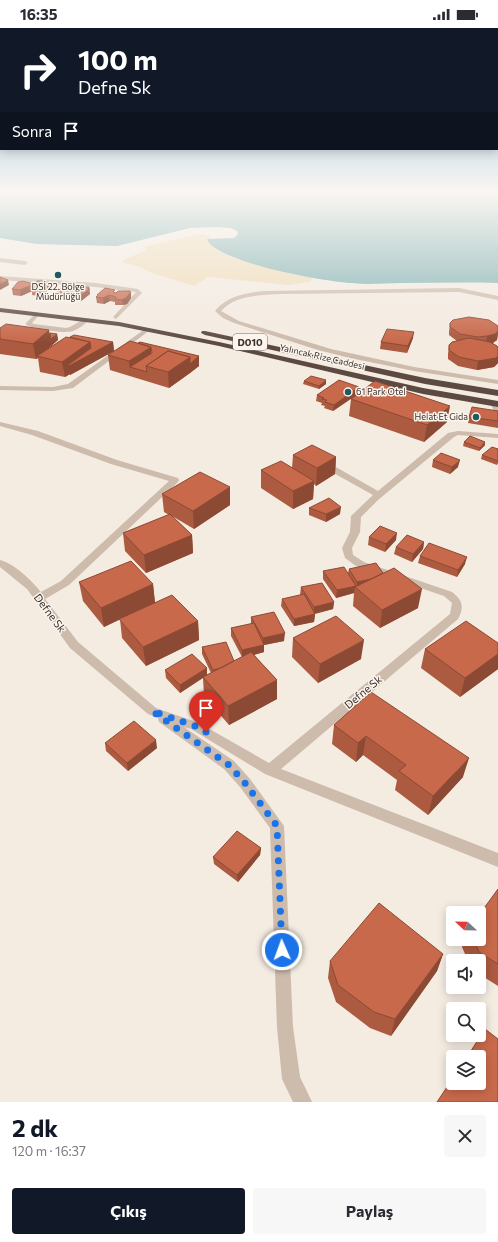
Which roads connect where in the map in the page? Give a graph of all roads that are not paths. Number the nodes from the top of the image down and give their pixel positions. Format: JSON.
{"nodes":[{"id":1,"x":0,"y":260,"type":"edge"},
{"id":2,"x":25,"y":263,"type":"dead end"},
{"id":3,"x":0,"y":278,"type":"edge"},
{"id":4,"x":498,"y":298,"type":"edge"},
{"id":5,"x":0,"y":303,"type":"edge"},
{"id":6,"x":0,"y":310,"type":"edge"},
{"id":7,"x":37,"y":314,"type":"junction"},
{"id":8,"x":116,"y":317,"type":"junction"},
{"id":9,"x":86,"y":320,"type":"junction"},
{"id":10,"x":147,"y":330,"type":"junction"},
{"id":11,"x":498,"y":382,"type":"edge"},
{"id":12,"x":0,"y":388,"type":"edge"},
{"id":13,"x":498,"y":394,"type":"edge"},
{"id":14,"x":497,"y":406,"type":"edge"},
{"id":15,"x":0,"y":424,"type":"edge"},
{"id":16,"x":498,"y":436,"type":"edge"},
{"id":17,"x":320,"y":462,"type":"edge"},
{"id":18,"x":378,"y":495,"type":"junction"},
{"id":19,"x":0,"y":564,"type":"edge"},
{"id":20,"x":39,"y":598,"type":"junction"},
{"id":21,"x":152,"y":711,"type":"junction"},
{"id":22,"x":270,"y":770,"type":"junction"},
{"id":23,"x":498,"y":860,"type":"edge"},
{"id":24,"x":303,"y":1102,"type":"edge"}],
"edges":[{"from":1,"to":2,"type":"street"},
{"from":3,"to":8,"type":"street"},
{"from":4,"to":11,"type":"street"},
{"from":5,"to":8,"type":"highway","name":"Yalıncak Rize Caddesi","number":"D010"},
{"from":6,"to":7,"type":"highway","name":"Yalıncak Rize Caddesi"},
{"from":7,"to":9,"type":"highway","name":"Yalıncak Rize Caddesi"},
{"from":7,"to":9,"type":"street"},
{"from":8,"to":13,"type":"highway","name":"Yalıncak Rize Caddesi","number":"D010"},
{"from":9,"to":10,"type":"highway","name":"Yalıncak Rize Caddesi"},
{"from":10,"to":12,"type":"street"},
{"from":10,"to":14,"type":"highway","name":"Yalıncak Rize Caddesi"},
{"from":15,"to":20,"type":"street"},
{"from":16,"to":18,"type":"street","name":"Defne Sk"},
{"from":17,"to":18,"type":"street"},
{"from":18,"to":22,"type":"street","name":"Defne Sk"},
{"from":19,"to":20,"type":"street","name":"Defne Sk"},
{"from":20,"to":21,"type":"street","name":"Defne Sk"},
{"from":21,"to":22,"type":"street","name":"Defne Sk"},
{"from":21,"to":24,"type":"street"},
{"from":22,"to":23,"type":"street"}]}
